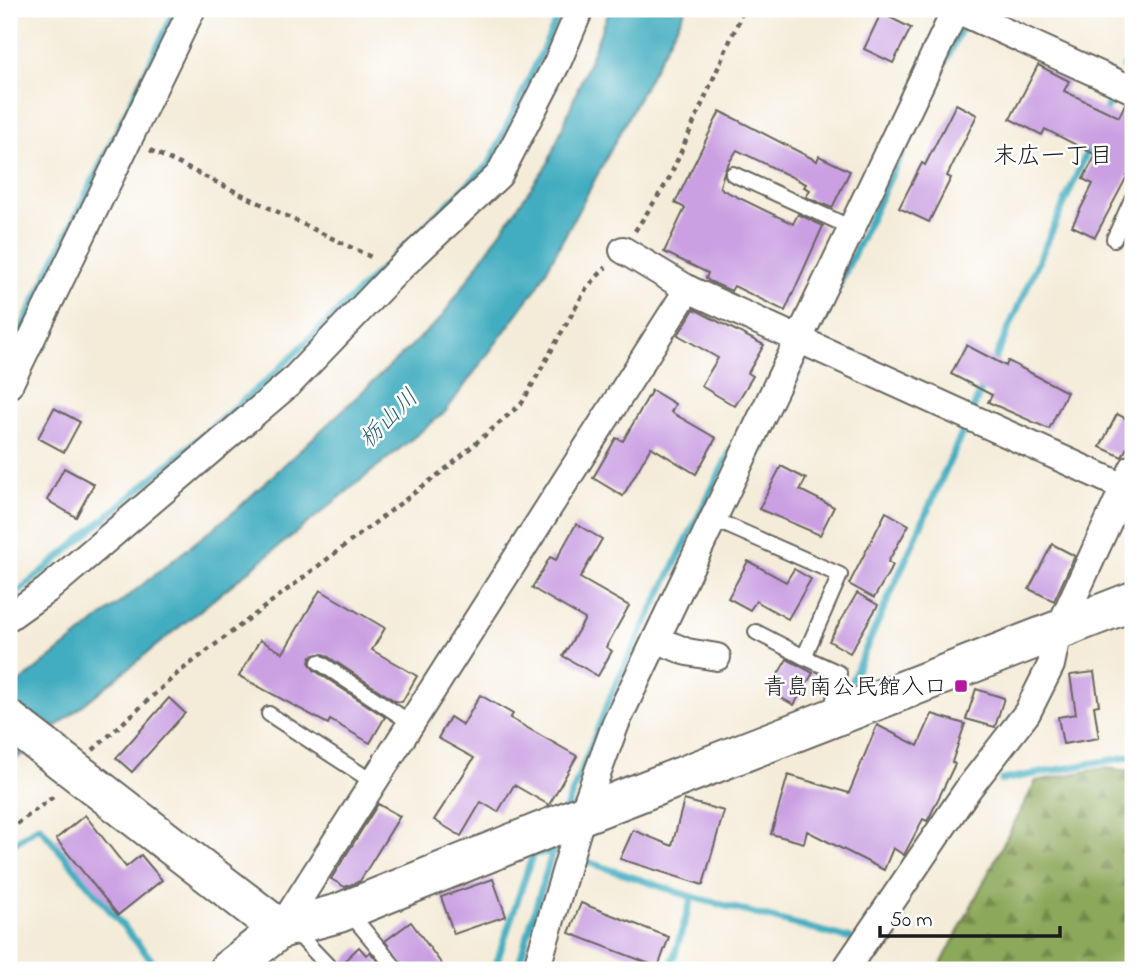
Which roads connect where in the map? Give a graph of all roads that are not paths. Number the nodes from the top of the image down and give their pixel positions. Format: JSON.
{"nodes":[{"id":1,"x":192,"y":9,"type":"edge"},
{"id":2,"x":580,"y":9,"type":"edge"},
{"id":3,"x":956,"y":9,"type":"edge"},
{"id":4,"x":1133,"y":90,"type":"edge"},
{"id":5,"x":733,"y":174,"type":"dead end"},
{"id":6,"x":1133,"y":197,"type":"edge"},
{"id":7,"x":852,"y":228,"type":"junction"},
{"id":8,"x":1114,"y":239,"type":"dead end"},
{"id":9,"x":623,"y":250,"type":"road end"},
{"id":10,"x":688,"y":289,"type":"junction"},
{"id":11,"x":801,"y":339,"type":"junction"},
{"id":12,"x":9,"y":385,"type":"edge"},
{"id":13,"x":1129,"y":478,"type":"edge"},
{"id":14,"x":724,"y":524,"type":"junction"},
{"id":15,"x":1133,"y":601,"type":"edge"},
{"id":16,"x":9,"y":617,"type":"edge"},
{"id":17,"x":1058,"y":631,"type":"junction"},
{"id":18,"x":756,"y":632,"type":"dead end"},
{"id":19,"x":656,"y":639,"type":"junction"},
{"id":20,"x":717,"y":657,"type":"dead end"},
{"id":21,"x":804,"y":657,"type":"junction"},
{"id":22,"x":318,"y":662,"type":"dead end"},
{"id":23,"x":269,"y":713,"type":"dead end"},
{"id":24,"x":830,"y":719,"type":"junction"},
{"id":25,"x":9,"y":720,"type":"edge"},
{"id":26,"x":411,"y":723,"type":"junction"},
{"id":27,"x":373,"y":782,"type":"junction"},
{"id":28,"x":567,"y":821,"type":"junction"},
{"id":29,"x":347,"y":909,"type":"junction"},
{"id":30,"x":285,"y":928,"type":"junction"},
{"id":31,"x":228,"y":970,"type":"edge"},
{"id":32,"x":332,"y":970,"type":"edge"},
{"id":33,"x":397,"y":970,"type":"edge"},
{"id":34,"x":536,"y":970,"type":"edge"},
{"id":35,"x":845,"y":970,"type":"edge"}],
"edges":[{"from":1,"to":12,"type":"street"},
{"from":2,"to":16,"type":"street"},
{"from":3,"to":4,"type":"street"},
{"from":3,"to":7,"type":"street"},
{"from":5,"to":7,"type":"lane"},
{"from":6,"to":8,"type":"lane"},
{"from":7,"to":11,"type":"street"},
{"from":9,"to":10,"type":"street"},
{"from":10,"to":11,"type":"street"},
{"from":10,"to":26,"type":"street"},
{"from":11,"to":13,"type":"street"},
{"from":11,"to":14,"type":"street"},
{"from":13,"to":17,"type":"street"},
{"from":14,"to":19,"type":"street"},
{"from":14,"to":21,"type":"lane"},
{"from":15,"to":17,"type":"street"},
{"from":17,"to":24,"type":"street"},
{"from":17,"to":35,"type":"street"},
{"from":18,"to":21,"type":"lane"},
{"from":19,"to":20,"type":"street"},
{"from":19,"to":28,"type":"street"},
{"from":21,"to":24,"type":"lane"},
{"from":22,"to":26,"type":"lane"},
{"from":23,"to":27,"type":"lane"},
{"from":24,"to":28,"type":"street"},
{"from":25,"to":30,"type":"street"},
{"from":26,"to":27,"type":"street"},
{"from":27,"to":30,"type":"street"},
{"from":28,"to":29,"type":"street"},
{"from":28,"to":34,"type":"street"},
{"from":29,"to":30,"type":"street"},
{"from":29,"to":33,"type":"lane"},
{"from":30,"to":31,"type":"street"},
{"from":30,"to":32,"type":"lane"}]}
